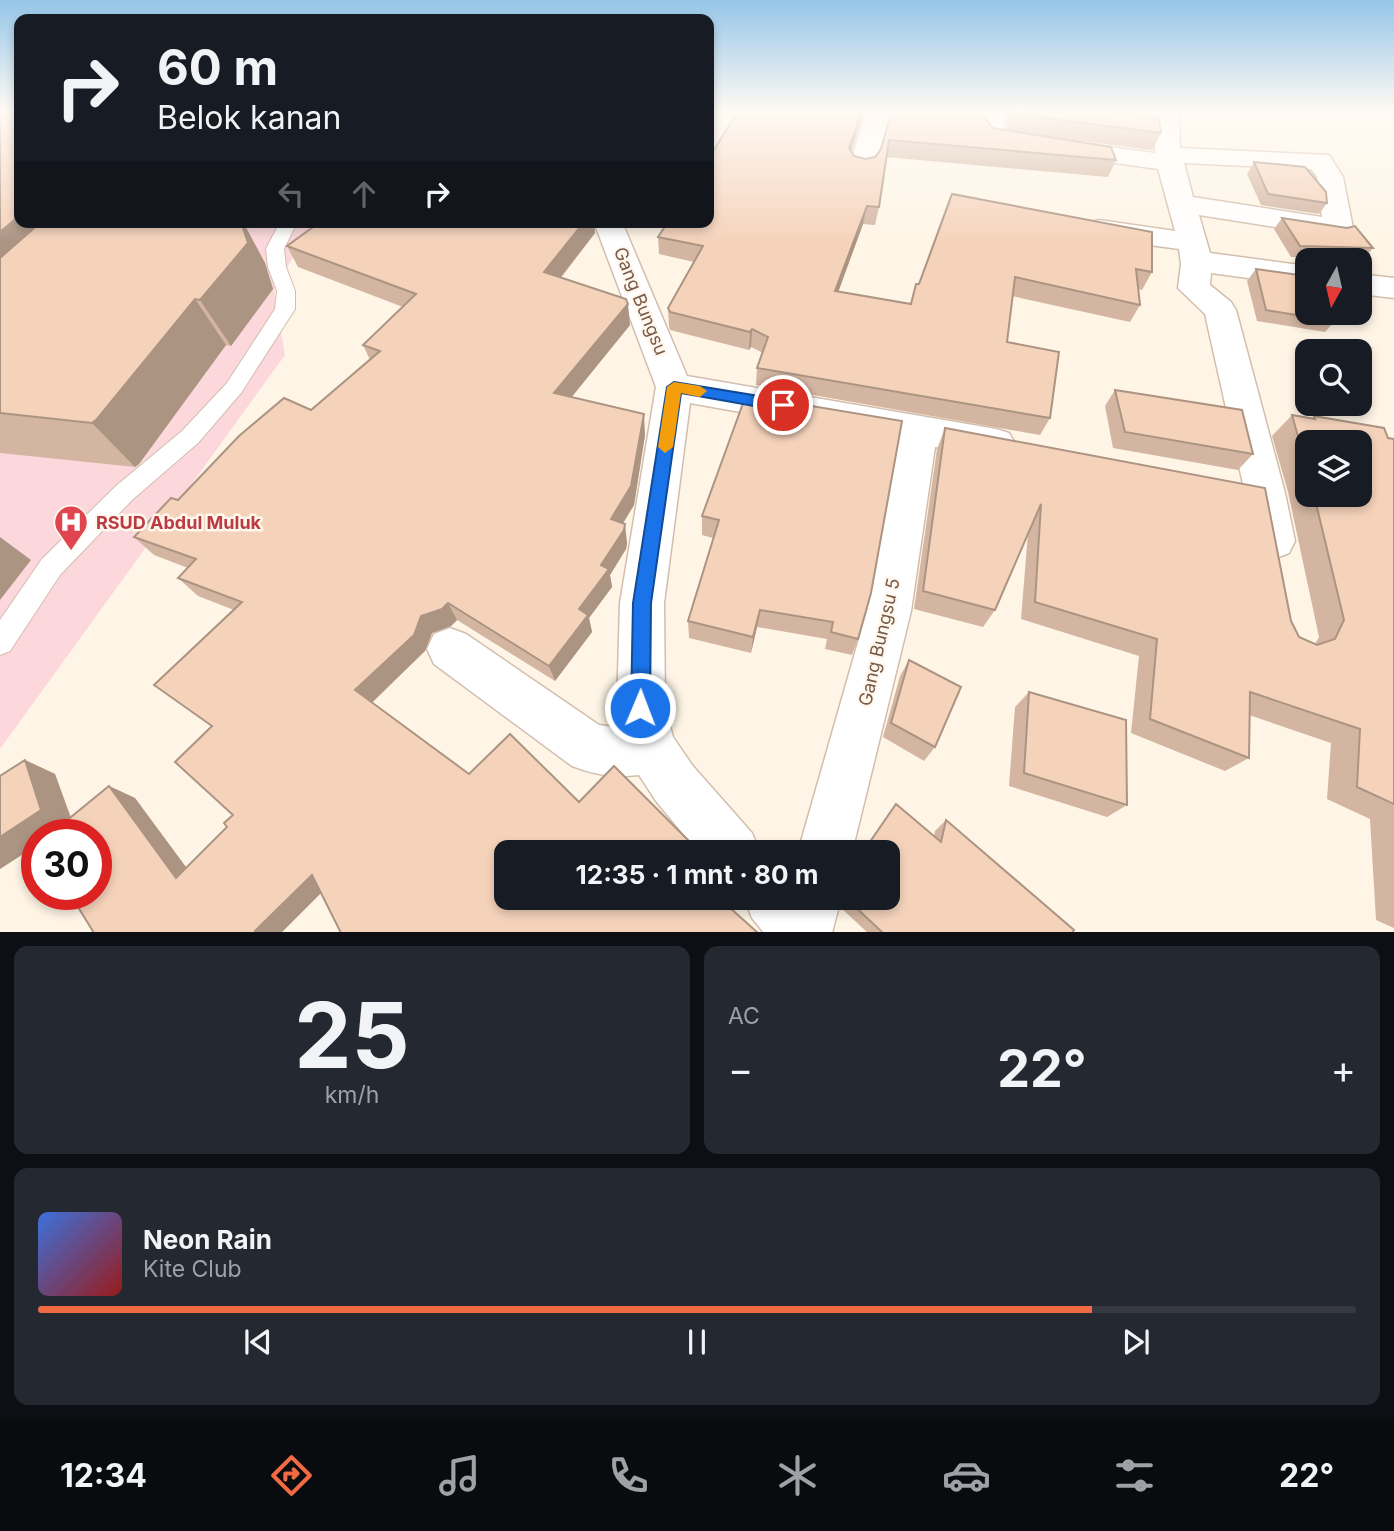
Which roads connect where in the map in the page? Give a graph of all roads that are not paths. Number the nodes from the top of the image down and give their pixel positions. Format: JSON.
{"nodes":[{"id":1,"x":866,"y":154,"type":"edge"},
{"id":2,"x":1171,"y":154,"type":"edge"},
{"id":3,"x":1275,"y":154,"type":"edge"},
{"id":4,"x":862,"y":166,"type":"edge"},
{"id":5,"x":1181,"y":204,"type":"junction"},
{"id":6,"x":1077,"y":226,"type":"edge"},
{"id":7,"x":286,"y":228,"type":"edge"},
{"id":8,"x":610,"y":228,"type":"edge"},
{"id":9,"x":1193,"y":252,"type":"junction"},
{"id":10,"x":1295,"y":273,"type":"edge"},
{"id":11,"x":1372,"y":285,"type":"edge"},
{"id":12,"x":1394,"y":288,"type":"edge"},
{"id":13,"x":674,"y":387,"type":"junction"},
{"id":14,"x":919,"y":429,"type":"junction"},
{"id":15,"x":1024,"y":448,"type":"edge"},
{"id":16,"x":1225,"y":485,"type":"edge"},
{"id":17,"x":1265,"y":493,"type":"junction"},
{"id":18,"x":1280,"y":572,"type":"edge"},
{"id":19,"x":0,"y":642,"type":"edge"},
{"id":20,"x":450,"y":649,"type":"dead end"},
{"id":21,"x":650,"y":749,"type":"junction"},
{"id":22,"x":723,"y":840,"type":"edge"},
{"id":23,"x":828,"y":840,"type":"edge"},
{"id":24,"x":782,"y":910,"type":"edge"},
{"id":25,"x":809,"y":910,"type":"edge"},
{"id":26,"x":801,"y":932,"type":"edge"},
{"id":27,"x":802,"y":932,"type":"edge"}],
"edges":[{"from":1,"to":4,"type":"street"},
{"from":2,"to":5,"type":"street"},
{"from":3,"to":5,"type":"street"},
{"from":5,"to":9,"type":"street"},
{"from":6,"to":9,"type":"street"},
{"from":7,"to":19,"type":"lane"},
{"from":8,"to":13,"type":"street","name":"Gang Bungsu"},
{"from":9,"to":10,"type":"street"},
{"from":9,"to":17,"type":"street"},
{"from":11,"to":12,"type":"street"},
{"from":13,"to":14,"type":"street"},
{"from":13,"to":21,"type":"street"},
{"from":14,"to":15,"type":"street"},
{"from":14,"to":23,"type":"street","name":"Gang Bungsu 5"},
{"from":16,"to":17,"type":"street"},
{"from":17,"to":18,"type":"street"},
{"from":20,"to":21,"type":"street"},
{"from":21,"to":22,"type":"street"},
{"from":24,"to":26,"type":"street"},
{"from":25,"to":27,"type":"street"}]}
